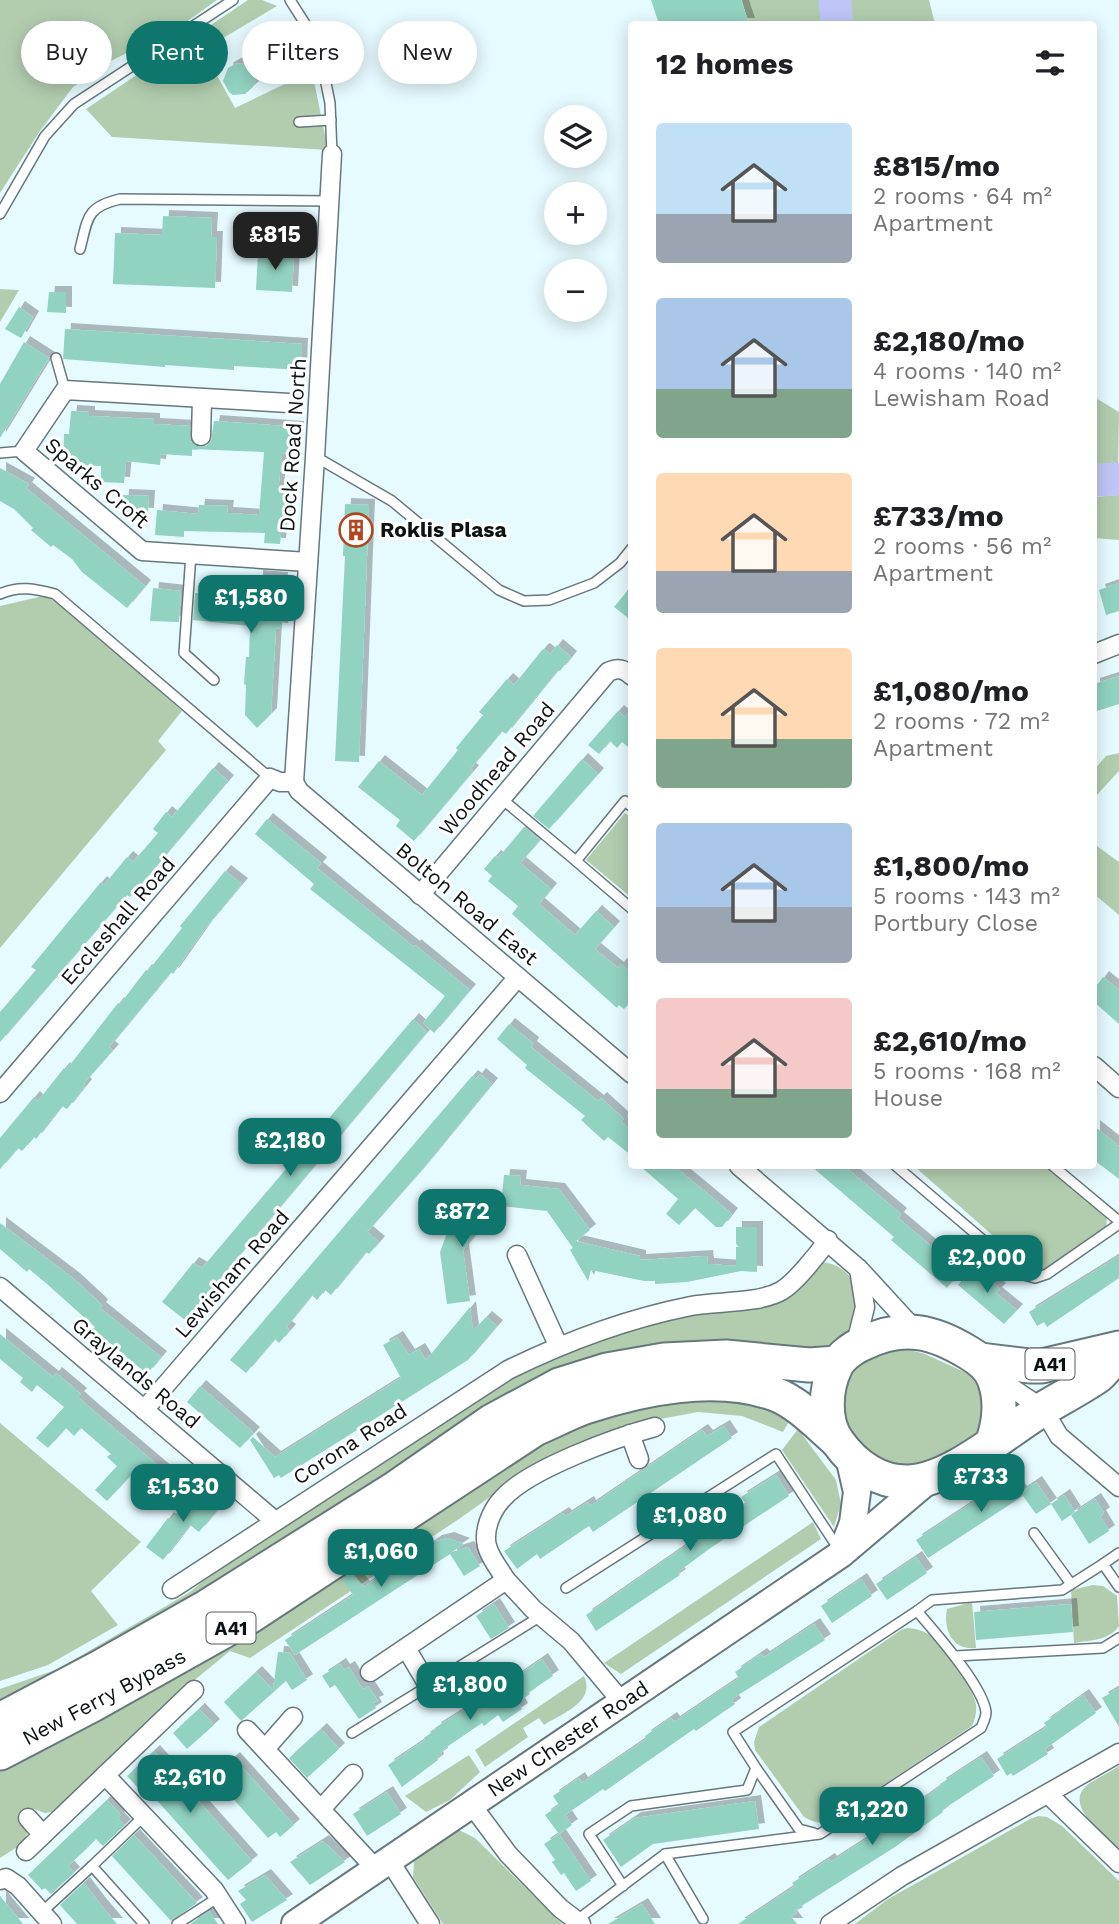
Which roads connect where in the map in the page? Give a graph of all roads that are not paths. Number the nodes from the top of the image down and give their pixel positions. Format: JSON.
{"nodes":[{"id":1,"x":233,"y":0,"type":"edge"},
{"id":2,"x":290,"y":0,"type":"edge"},
{"id":3,"x":331,"y":121,"type":"junction"},
{"id":4,"x":299,"y":122,"type":"dead end"},
{"id":5,"x":332,"y":154,"type":"joint"},
{"id":6,"x":331,"y":201,"type":"junction"},
{"id":7,"x":0,"y":214,"type":"edge"},
{"id":8,"x":80,"y":249,"type":"dead end"},
{"id":9,"x":56,"y":358,"type":"dead end"},
{"id":10,"x":65,"y":390,"type":"junction"},
{"id":11,"x":202,"y":399,"type":"junction"},
{"id":12,"x":289,"y":403,"type":"dead end"},
{"id":13,"x":201,"y":436,"type":"dead end"},
{"id":14,"x":24,"y":452,"type":"junction"},
{"id":15,"x":0,"y":453,"type":"edge"},
{"id":16,"x":315,"y":457,"type":"junction"},
{"id":17,"x":628,"y":553,"type":"edge"},
{"id":18,"x":191,"y":554,"type":"junction"},
{"id":19,"x":308,"y":562,"type":"junction"},
{"id":20,"x":0,"y":594,"type":"edge"},
{"id":21,"x":1119,"y":644,"type":"edge"},
{"id":22,"x":1097,"y":653,"type":"edge"},
{"id":23,"x":628,"y":673,"type":"edge"},
{"id":24,"x":214,"y":680,"type":"dead end"},
{"id":25,"x":270,"y":778,"type":"junction"},
{"id":26,"x":294,"y":782,"type":"junction"},
{"id":27,"x":502,"y":799,"type":"junction"},
{"id":28,"x":628,"y":804,"type":"edge"},
{"id":29,"x":576,"y":861,"type":"junction"},
{"id":30,"x":420,"y":895,"type":"junction"},
{"id":31,"x":628,"y":906,"type":"edge"},
{"id":32,"x":519,"y":977,"type":"junction"},
{"id":33,"x":1097,"y":1069,"type":"edge"},
{"id":34,"x":628,"y":1071,"type":"edge"},
{"id":35,"x":1119,"y":1088,"type":"edge"},
{"id":36,"x":0,"y":1093,"type":"edge"},
{"id":37,"x":745,"y":1169,"type":"edge"},
{"id":38,"x":900,"y":1169,"type":"edge"},
{"id":39,"x":1057,"y":1169,"type":"edge"},
{"id":40,"x":1119,"y":1223,"type":"edge"},
{"id":41,"x":828,"y":1240,"type":"junction"},
{"id":42,"x":517,"y":1255,"type":"dead end"},
{"id":43,"x":859,"y":1269,"type":"junction"},
{"id":44,"x":0,"y":1287,"type":"edge"},
{"id":45,"x":916,"y":1332,"type":"junction"},
{"id":46,"x":558,"y":1345,"type":"junction"},
{"id":47,"x":1119,"y":1350,"type":"edge"},
{"id":48,"x":846,"y":1355,"type":"junction"},
{"id":49,"x":987,"y":1368,"type":"junction"},
{"id":50,"x":144,"y":1409,"type":"junction"},
{"id":51,"x":1043,"y":1409,"type":"junction"},
{"id":52,"x":655,"y":1427,"type":"dead end"},
{"id":53,"x":630,"y":1434,"type":"junction"},
{"id":54,"x":993,"y":1441,"type":"junction"},
{"id":55,"x":842,"y":1448,"type":"junction"},
{"id":56,"x":639,"y":1459,"type":"dead end"},
{"id":57,"x":932,"y":1477,"type":"junction"},
{"id":58,"x":1119,"y":1486,"type":"edge"},
{"id":59,"x":275,"y":1521,"type":"junction"},
{"id":60,"x":1034,"y":1533,"type":"dead end"},
{"id":61,"x":1119,"y":1553,"type":"edge"},
{"id":62,"x":841,"y":1554,"type":"junction"},
{"id":63,"x":1103,"y":1564,"type":"junction"},
{"id":64,"x":506,"y":1580,"type":"junction"},
{"id":65,"x":1071,"y":1584,"type":"junction"},
{"id":66,"x":1119,"y":1587,"type":"edge"},
{"id":67,"x":172,"y":1588,"type":"dead end"},
{"id":68,"x":566,"y":1588,"type":"dead end"},
{"id":69,"x":917,"y":1611,"type":"junction"},
{"id":70,"x":541,"y":1616,"type":"junction"},
{"id":71,"x":1119,"y":1638,"type":"edge"},
{"id":72,"x":406,"y":1648,"type":"junction"},
{"id":73,"x":956,"y":1656,"type":"junction"},
{"id":74,"x":369,"y":1672,"type":"dead end"},
{"id":75,"x":428,"y":1685,"type":"junction"},
{"id":76,"x":194,"y":1690,"type":"dead end"},
{"id":77,"x":622,"y":1702,"type":"junction"},
{"id":78,"x":293,"y":1717,"type":"dead end"},
{"id":79,"x":0,"y":1720,"type":"edge"},
{"id":80,"x":247,"y":1730,"type":"dead end"},
{"id":81,"x":352,"y":1733,"type":"dead end"},
{"id":82,"x":265,"y":1749,"type":"junction"},
{"id":83,"x":0,"y":1753,"type":"edge"},
{"id":84,"x":1119,"y":1753,"type":"edge"},
{"id":85,"x":755,"y":1768,"type":"junction"},
{"id":86,"x":353,"y":1774,"type":"dead end"},
{"id":87,"x":105,"y":1775,"type":"junction"},
{"id":88,"x":1048,"y":1794,"type":"junction"},
{"id":89,"x":471,"y":1804,"type":"junction"},
{"id":90,"x":321,"y":1809,"type":"junction"},
{"id":91,"x":144,"y":1816,"type":"junction"},
{"id":92,"x":28,"y":1818,"type":"dead end"},
{"id":93,"x":820,"y":1834,"type":"junction"},
{"id":94,"x":43,"y":1835,"type":"junction"},
{"id":95,"x":26,"y":1852,"type":"dead end"},
{"id":96,"x":664,"y":1854,"type":"junction"},
{"id":97,"x":1119,"y":1863,"type":"edge"},
{"id":98,"x":382,"y":1865,"type":"junction"},
{"id":99,"x":92,"y":1866,"type":"junction"},
{"id":100,"x":3,"y":1879,"type":"edge"},
{"id":101,"x":623,"y":1885,"type":"junction"},
{"id":102,"x":219,"y":1897,"type":"junction"},
{"id":103,"x":47,"y":1918,"type":"edge"},
{"id":104,"x":703,"y":1919,"type":"dead end"},
{"id":105,"x":579,"y":1922,"type":"edge"},
{"id":106,"x":144,"y":1924,"type":"edge"},
{"id":107,"x":177,"y":1924,"type":"edge"},
{"id":108,"x":236,"y":1924,"type":"edge"},
{"id":109,"x":295,"y":1924,"type":"edge"},
{"id":110,"x":430,"y":1924,"type":"edge"},
{"id":111,"x":830,"y":1924,"type":"edge"}],
"edges":[{"from":1,"to":7,"type":"lane"},
{"from":2,"to":3,"type":"lane"},
{"from":3,"to":4,"type":"lane"},
{"from":3,"to":5,"type":"lane"},
{"from":5,"to":6,"type":"street","name":"Dock Road North"},
{"from":6,"to":8,"type":"lane"},
{"from":6,"to":16,"type":"street","name":"Dock Road North"},
{"from":9,"to":10,"type":"lane"},
{"from":10,"to":11,"type":"street"},
{"from":10,"to":14,"type":"street","name":"Sparks Croft"},
{"from":11,"to":12,"type":"street"},
{"from":11,"to":13,"type":"street"},
{"from":14,"to":15,"type":"lane"},
{"from":14,"to":18,"type":"street","name":"Sparks Croft"},
{"from":16,"to":17,"type":"lane"},
{"from":16,"to":19,"type":"street","name":"Dock Road North"},
{"from":18,"to":19,"type":"street","name":"Sparks Croft"},
{"from":18,"to":24,"type":"lane"},
{"from":19,"to":26,"type":"street","name":"Dock Road North"},
{"from":20,"to":25,"type":"lane"},
{"from":21,"to":22,"type":"street"},
{"from":23,"to":27,"type":"street","name":"Woodhead Road"},
{"from":25,"to":26,"type":"street"},
{"from":25,"to":36,"type":"street","name":"Eccleshall Road"},
{"from":26,"to":30,"type":"street","name":"Bolton Road East"},
{"from":27,"to":29,"type":"lane"},
{"from":27,"to":30,"type":"street","name":"Woodhead Road"},
{"from":28,"to":29,"type":"lane"},
{"from":29,"to":31,"type":"lane"},
{"from":30,"to":32,"type":"street","name":"Bolton Road East"},
{"from":32,"to":34,"type":"street","name":"Bolton Road East"},
{"from":32,"to":50,"type":"street","name":"Lewisham Road"},
{"from":33,"to":35,"type":"street"},
{"from":37,"to":41,"type":"street"},
{"from":38,"to":40,"type":"lane"},
{"from":39,"to":40,"type":"lane"},
{"from":41,"to":43,"type":"street"},
{"from":41,"to":46,"type":"street","name":"Corona Road"},
{"from":42,"to":46,"type":"street"},
{"from":43,"to":45,"type":"street"},
{"from":43,"to":48,"type":"street"},
{"from":44,"to":50,"type":"street","name":"Graylands Road"},
{"from":45,"to":48,"type":"highway","number":"A41"},
{"from":45,"to":49,"type":"highway","number":"A41"},
{"from":46,"to":59,"type":"street","name":"Corona Road"},
{"from":47,"to":49,"type":"highway","number":"A41"},
{"from":47,"to":51,"type":"highway","number":"A41"},
{"from":48,"to":55,"type":"highway"},
{"from":48,"to":79,"type":"highway","name":"New Ferry Bypass","number":"A41"},
{"from":49,"to":51,"type":"street"},
{"from":49,"to":54,"type":"highway","number":"A41"},
{"from":50,"to":59,"type":"street","name":"Graylands Road"},
{"from":51,"to":54,"type":"highway","number":"A41"},
{"from":51,"to":58,"type":"street"},
{"from":52,"to":53,"type":"street"},
{"from":53,"to":56,"type":"street"},
{"from":53,"to":64,"type":"street"},
{"from":54,"to":57,"type":"highway","number":"A41"},
{"from":55,"to":57,"type":"highway","number":"A41"},
{"from":55,"to":62,"type":"main road"},
{"from":55,"to":83,"type":"highway","name":"New Ferry Bypass","number":"A41"},
{"from":57,"to":62,"type":"main road","name":"New Chester Road"},
{"from":59,"to":67,"type":"street","name":"Corona Road"},
{"from":60,"to":65,"type":"lane"},
{"from":61,"to":63,"type":"lane"},
{"from":62,"to":68,"type":"lane"},
{"from":62,"to":77,"type":"main road","name":"New Chester Road"},
{"from":63,"to":65,"type":"lane"},
{"from":63,"to":66,"type":"lane"},
{"from":64,"to":70,"type":"street"},
{"from":64,"to":72,"type":"street"},
{"from":65,"to":69,"type":"lane"},
{"from":69,"to":73,"type":"lane"},
{"from":69,"to":85,"type":"lane"},
{"from":70,"to":75,"type":"lane"},
{"from":70,"to":77,"type":"street"},
{"from":71,"to":73,"type":"lane"},
{"from":72,"to":74,"type":"street"},
{"from":72,"to":75,"type":"street"},
{"from":73,"to":93,"type":"lane"},
{"from":75,"to":81,"type":"lane"},
{"from":76,"to":87,"type":"street"},
{"from":77,"to":89,"type":"main road","name":"New Chester Road"},
{"from":78,"to":82,"type":"street"},
{"from":80,"to":82,"type":"street"},
{"from":82,"to":90,"type":"street"},
{"from":84,"to":88,"type":"street"},
{"from":85,"to":93,"type":"lane"},
{"from":85,"to":101,"type":"lane"},
{"from":86,"to":90,"type":"street"},
{"from":87,"to":91,"type":"street"},
{"from":87,"to":94,"type":"street"},
{"from":88,"to":97,"type":"street"},
{"from":88,"to":111,"type":"street"},
{"from":89,"to":98,"type":"main road","name":"New Chester Road"},
{"from":89,"to":105,"type":"street"},
{"from":90,"to":98,"type":"street"},
{"from":91,"to":99,"type":"lane"},
{"from":91,"to":102,"type":"street"},
{"from":92,"to":94,"type":"street"},
{"from":93,"to":96,"type":"lane"},
{"from":94,"to":95,"type":"street"},
{"from":96,"to":101,"type":"lane"},
{"from":96,"to":104,"type":"lane"},
{"from":98,"to":109,"type":"main road","name":"New Chester Road"},
{"from":98,"to":110,"type":"street"},
{"from":99,"to":103,"type":"lane"},
{"from":99,"to":106,"type":"lane"},
{"from":100,"to":103,"type":"street"},
{"from":101,"to":105,"type":"lane"},
{"from":102,"to":107,"type":"lane"},
{"from":102,"to":108,"type":"street"}]}
